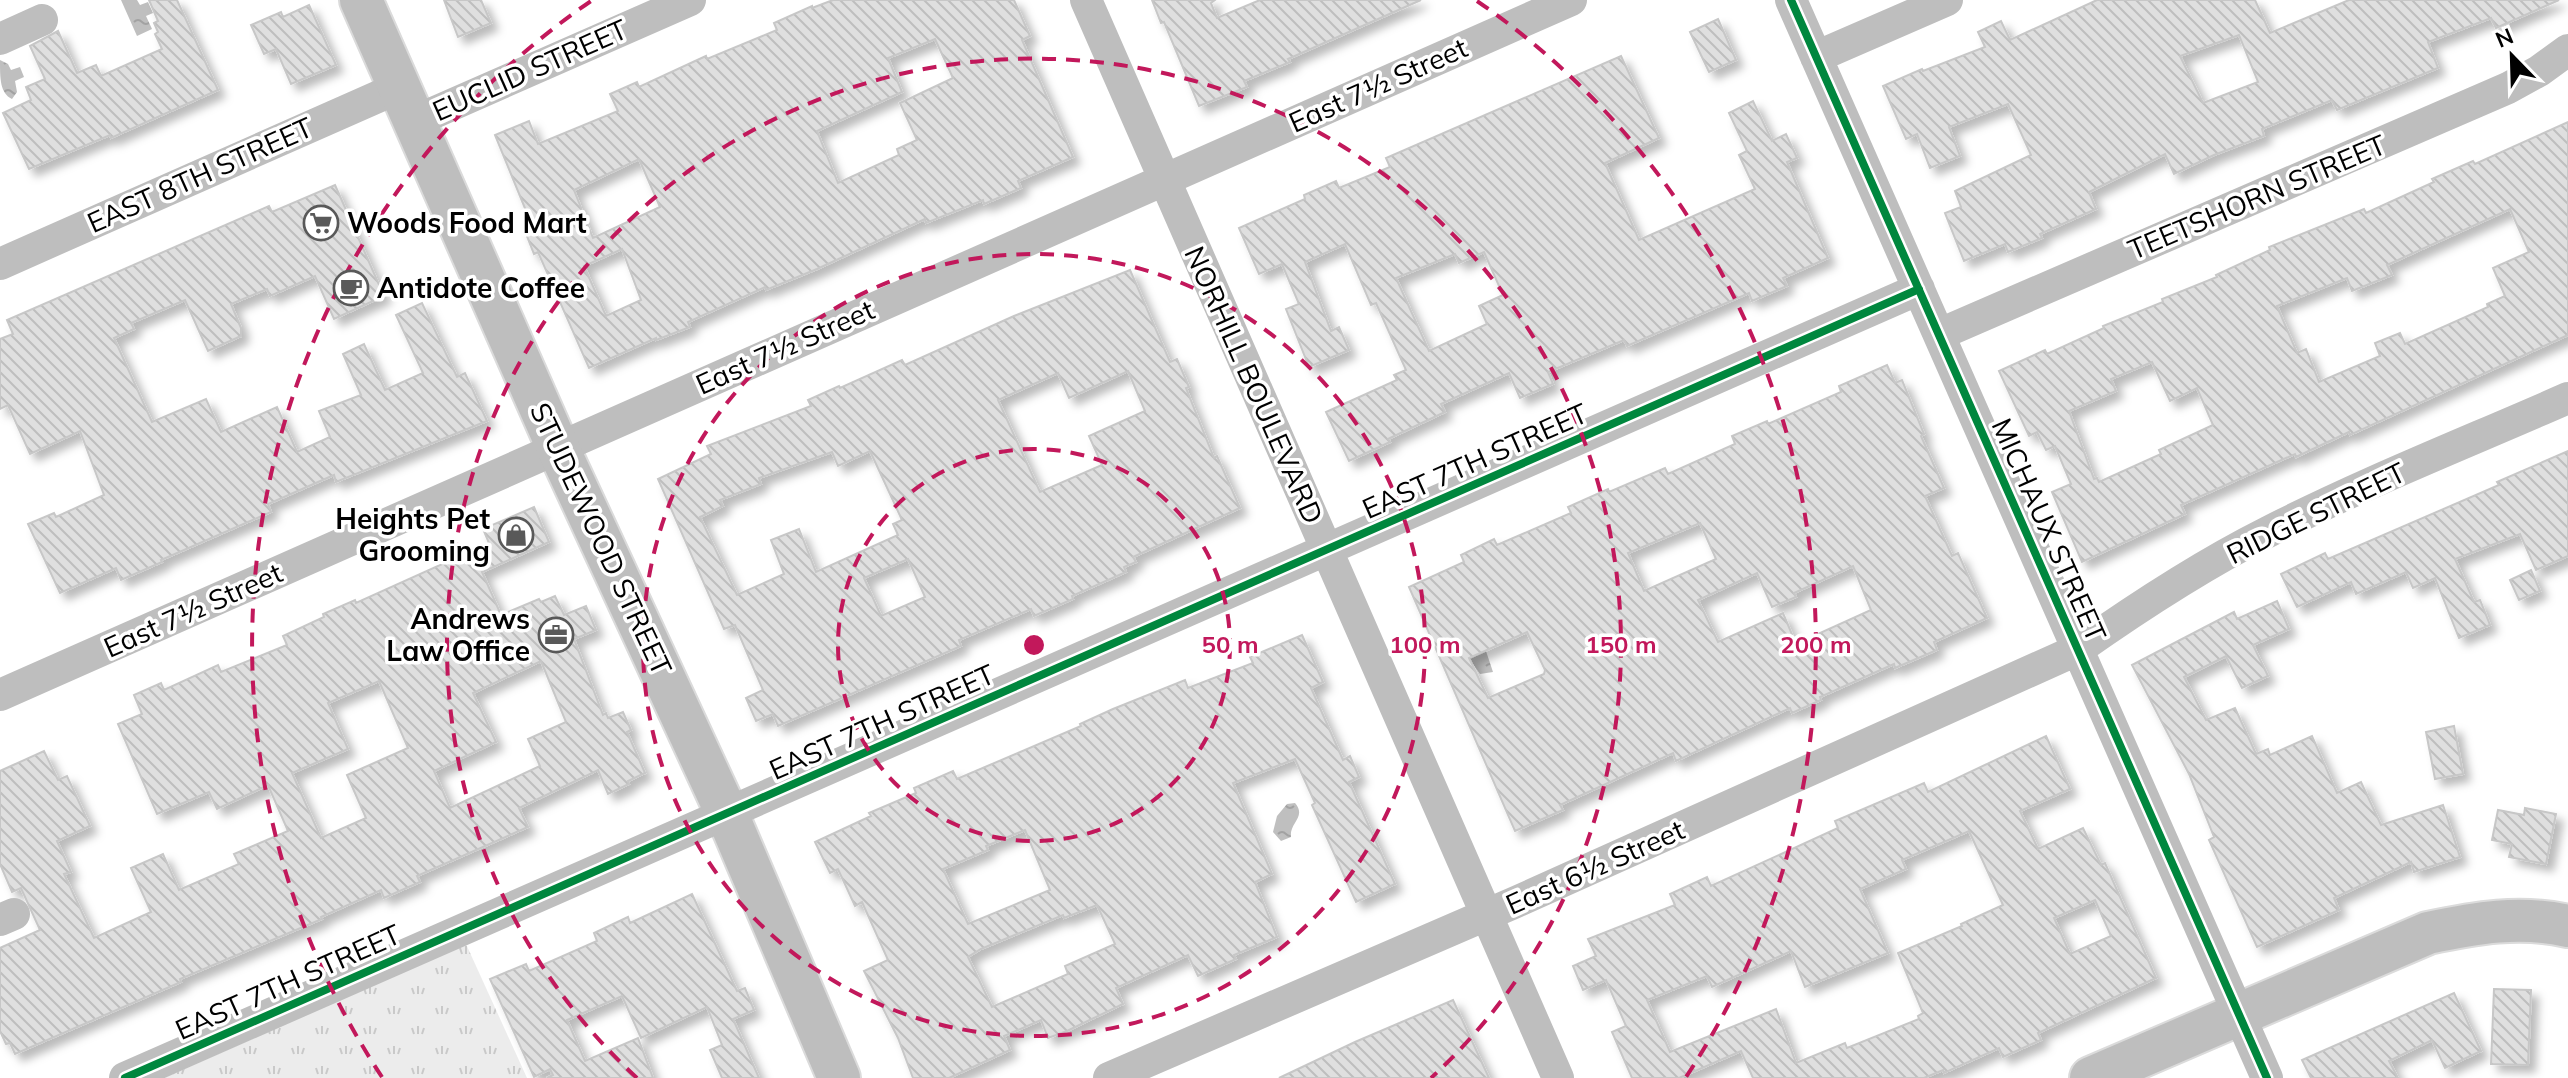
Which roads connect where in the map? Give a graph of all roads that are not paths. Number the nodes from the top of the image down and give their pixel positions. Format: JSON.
{"nodes":[{"id":1,"x":361,"y":0,"type":"edge"},
{"id":2,"x":690,"y":0,"type":"edge"},
{"id":3,"x":1086,"y":0,"type":"edge"},
{"id":4,"x":1571,"y":0,"type":"edge"},
{"id":5,"x":1791,"y":0,"type":"edge"},
{"id":6,"x":1947,"y":0,"type":"edge"},
{"id":7,"x":42,"y":20,"type":"dead end"},
{"id":8,"x":0,"y":39,"type":"edge"},
{"id":9,"x":2568,"y":50,"type":"edge"},
{"id":10,"x":1816,"y":57,"type":"junction"},
{"id":11,"x":407,"y":104,"type":"junction"},
{"id":12,"x":1164,"y":180,"type":"junction"},
{"id":13,"x":0,"y":264,"type":"edge"},
{"id":14,"x":1919,"y":289,"type":"junction"},
{"id":15,"x":1940,"y":334,"type":"junction"},
{"id":16,"x":2568,"y":398,"type":"edge"},
{"id":17,"x":558,"y":448,"type":"junction"},
{"id":18,"x":1327,"y":550,"type":"junction"},
{"id":19,"x":2077,"y":650,"type":"junction"},
{"id":20,"x":0,"y":695,"type":"edge"},
{"id":21,"x":727,"y":814,"type":"junction"},
{"id":22,"x":1486,"y":916,"type":"junction"},
{"id":23,"x":2568,"y":926,"type":"edge"},
{"id":24,"x":2233,"y":999,"type":"junction"},
{"id":25,"x":125,"y":1078,"type":"edge"},
{"id":26,"x":839,"y":1078,"type":"edge"},
{"id":27,"x":1109,"y":1078,"type":"edge"},
{"id":28,"x":1558,"y":1078,"type":"edge"},
{"id":29,"x":2091,"y":1078,"type":"edge"},
{"id":30,"x":2267,"y":1078,"type":"edge"}],
"edges":[{"from":1,"to":11,"type":"main road","name":"STUDEWOOD STREET"},
{"from":2,"to":11,"type":"street","name":"EUCLID STREET"},
{"from":3,"to":12,"type":"street","name":"NORHILL BOULEVARD"},
{"from":4,"to":12,"type":"street","name":"East 7½ Street"},
{"from":5,"to":10,"type":"street","name":"MICHAUX STREET"},
{"from":6,"to":10,"type":"street"},
{"from":7,"to":8,"type":"street"},
{"from":9,"to":15,"type":"street","name":"TEETSHORN STREET"},
{"from":10,"to":14,"type":"street","name":"MICHAUX STREET"},
{"from":11,"to":13,"type":"street","name":"EAST 8TH STREET"},
{"from":11,"to":17,"type":"main road","name":"STUDEWOOD STREET"},
{"from":12,"to":17,"type":"street","name":"East 7½ Street"},
{"from":12,"to":18,"type":"street","name":"NORHILL BOULEVARD"},
{"from":14,"to":15,"type":"street","name":"MICHAUX STREET"},
{"from":14,"to":18,"type":"street","name":"EAST 7TH STREET"},
{"from":15,"to":19,"type":"street","name":"MICHAUX STREET"},
{"from":16,"to":19,"type":"street","name":"RIDGE STREET"},
{"from":17,"to":20,"type":"street","name":"East 7½ Street"},
{"from":17,"to":21,"type":"main road","name":"STUDEWOOD STREET"},
{"from":18,"to":21,"type":"street","name":"EAST 7TH STREET"},
{"from":18,"to":22,"type":"street","name":"NORHILL BOULEVARD"},
{"from":19,"to":22,"type":"street","name":"East 6½ Street"},
{"from":19,"to":24,"type":"street","name":"MICHAUX STREET"},
{"from":21,"to":25,"type":"street","name":"EAST 7TH STREET"},
{"from":21,"to":26,"type":"main road","name":"STUDEWOOD STREET"},
{"from":22,"to":27,"type":"street","name":"East 6½ Street"},
{"from":22,"to":28,"type":"street","name":"NORHILL BOULEVARD"},
{"from":23,"to":24,"type":"main road"},
{"from":24,"to":29,"type":"main road"},
{"from":24,"to":30,"type":"street","name":"MICHAUX STREET"}]}
